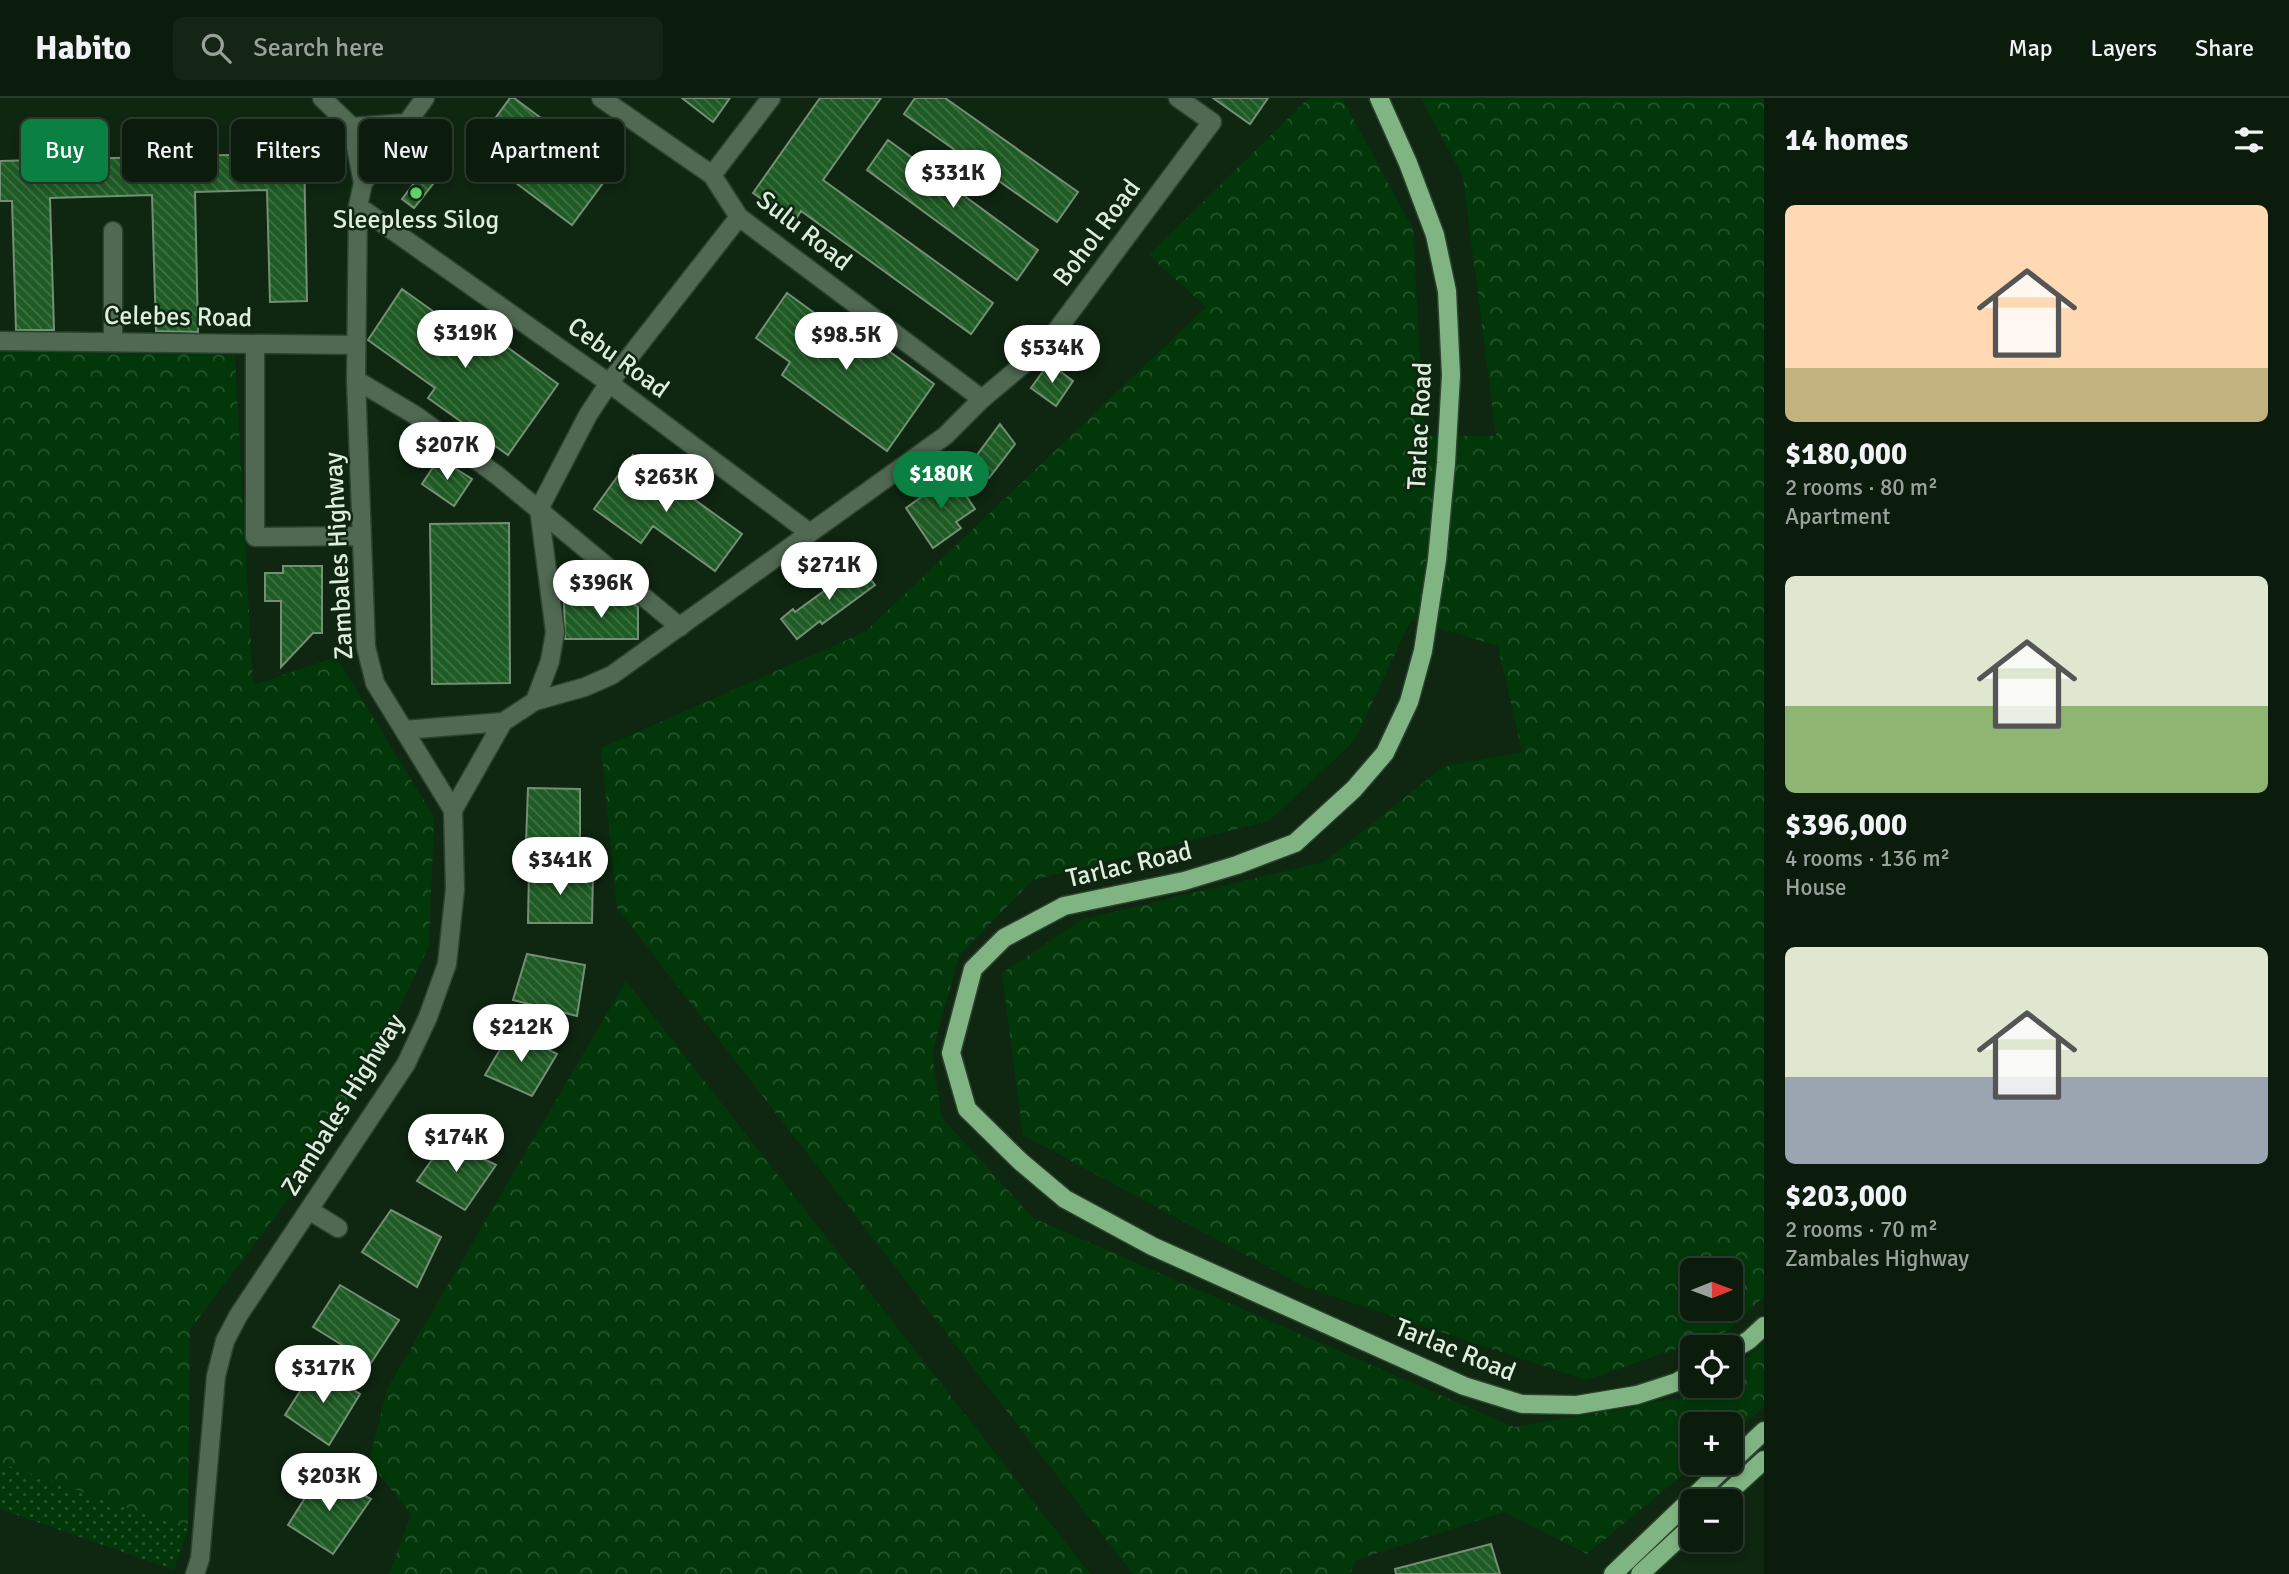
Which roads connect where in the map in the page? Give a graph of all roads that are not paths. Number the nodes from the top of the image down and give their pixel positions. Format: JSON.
{"nodes":[{"id":1,"x":322,"y":98,"type":"edge"},
{"id":2,"x":425,"y":98,"type":"edge"},
{"id":3,"x":601,"y":98,"type":"edge"},
{"id":4,"x":771,"y":98,"type":"edge"},
{"id":5,"x":1178,"y":98,"type":"edge"},
{"id":6,"x":1379,"y":98,"type":"edge"},
{"id":7,"x":410,"y":119,"type":"edge"},
{"id":8,"x":359,"y":126,"type":"edge"},
{"id":9,"x":352,"y":127,"type":"junction"},
{"id":10,"x":712,"y":175,"type":"junction"},
{"id":11,"x":363,"y":183,"type":"joint"},
{"id":12,"x":358,"y":206,"type":"junction"},
{"id":13,"x":739,"y":217,"type":"junction"},
{"id":14,"x":113,"y":230,"type":"dead end"},
{"id":15,"x":0,"y":341,"type":"edge"},
{"id":16,"x":113,"y":342,"type":"junction"},
{"id":17,"x":255,"y":344,"type":"junction"},
{"id":18,"x":355,"y":345,"type":"junction"},
{"id":19,"x":356,"y":380,"type":"junction"},
{"id":20,"x":609,"y":383,"type":"junction"},
{"id":21,"x":982,"y":399,"type":"junction"},
{"id":22,"x":539,"y":509,"type":"junction"},
{"id":23,"x":810,"y":533,"type":"junction"},
{"id":24,"x":361,"y":536,"type":"junction"},
{"id":25,"x":680,"y":627,"type":"junction"},
{"id":26,"x":535,"y":701,"type":"junction"},
{"id":27,"x":503,"y":722,"type":"junction"},
{"id":28,"x":404,"y":730,"type":"junction"},
{"id":29,"x":453,"y":810,"type":"junction"},
{"id":30,"x":309,"y":1210,"type":"junction"},
{"id":31,"x":338,"y":1228,"type":"dead end"},
{"id":32,"x":1764,"y":1326,"type":"edge"},
{"id":33,"x":1743,"y":1344,"type":"edge"},
{"id":34,"x":1680,"y":1380,"type":"edge"},
{"id":35,"x":1764,"y":1431,"type":"edge"},
{"id":36,"x":1743,"y":1450,"type":"edge"},
{"id":37,"x":1764,"y":1460,"type":"edge"},
{"id":38,"x":1716,"y":1475,"type":"edge"},
{"id":39,"x":1732,"y":1489,"type":"edge"},
{"id":40,"x":1680,"y":1537,"type":"edge"},
{"id":41,"x":1672,"y":1544,"type":"junction"},
{"id":42,"x":195,"y":1574,"type":"edge"},
{"id":43,"x":1613,"y":1574,"type":"edge"},
{"id":44,"x":1640,"y":1574,"type":"edge"},
{"id":45,"x":1658,"y":1574,"type":"edge"}],
"edges":[{"from":1,"to":9,"type":"street"},
{"from":2,"to":7,"type":"street","name":"Zambales Highway"},
{"from":3,"to":10,"type":"street","name":"Sulu Road"},
{"from":4,"to":10,"type":"street"},
{"from":5,"to":21,"type":"street","name":"Bohol Road"},
{"from":6,"to":34,"type":"main road","name":"Tarlac Road"},
{"from":8,"to":9,"type":"street"},
{"from":9,"to":11,"type":"street"},
{"from":10,"to":13,"type":"street","name":"Sulu Road"},
{"from":11,"to":12,"type":"street","name":"Zambales Highway"},
{"from":12,"to":18,"type":"street","name":"Zambales Highway"},
{"from":12,"to":20,"type":"street","name":"Cebu Road"},
{"from":13,"to":20,"type":"street"},
{"from":13,"to":21,"type":"street","name":"Sulu Road"},
{"from":14,"to":16,"type":"street"},
{"from":15,"to":16,"type":"street","name":"Celebes Road"},
{"from":16,"to":17,"type":"street","name":"Celebes Road"},
{"from":17,"to":18,"type":"street","name":"Celebes Road"},
{"from":17,"to":24,"type":"street"},
{"from":18,"to":19,"type":"street","name":"Zambales Highway"},
{"from":19,"to":22,"type":"street"},
{"from":19,"to":24,"type":"street","name":"Zambales Highway"},
{"from":20,"to":22,"type":"street"},
{"from":20,"to":23,"type":"street","name":"Cebu Road"},
{"from":21,"to":23,"type":"street","name":"Bohol Road"},
{"from":22,"to":25,"type":"street"},
{"from":22,"to":26,"type":"street"},
{"from":23,"to":25,"type":"street","name":"Bohol Road"},
{"from":24,"to":28,"type":"street","name":"Zambales Highway"},
{"from":25,"to":26,"type":"street","name":"Bohol Road"},
{"from":26,"to":27,"type":"street","name":"Bohol Road"},
{"from":27,"to":28,"type":"street","name":"Bohol Road"},
{"from":27,"to":29,"type":"street","name":"Bohol Road"},
{"from":28,"to":29,"type":"street","name":"Zambales Highway"},
{"from":29,"to":30,"type":"street","name":"Zambales Highway"},
{"from":30,"to":31,"type":"street"},
{"from":30,"to":42,"type":"street","name":"Zambales Highway"},
{"from":32,"to":33,"type":"main road"},
{"from":35,"to":36,"type":"main road"},
{"from":37,"to":39,"type":"main road"},
{"from":38,"to":43,"type":"main road"},
{"from":40,"to":41,"type":"main road"},
{"from":41,"to":44,"type":"main road"},
{"from":41,"to":45,"type":"main road"}]}
